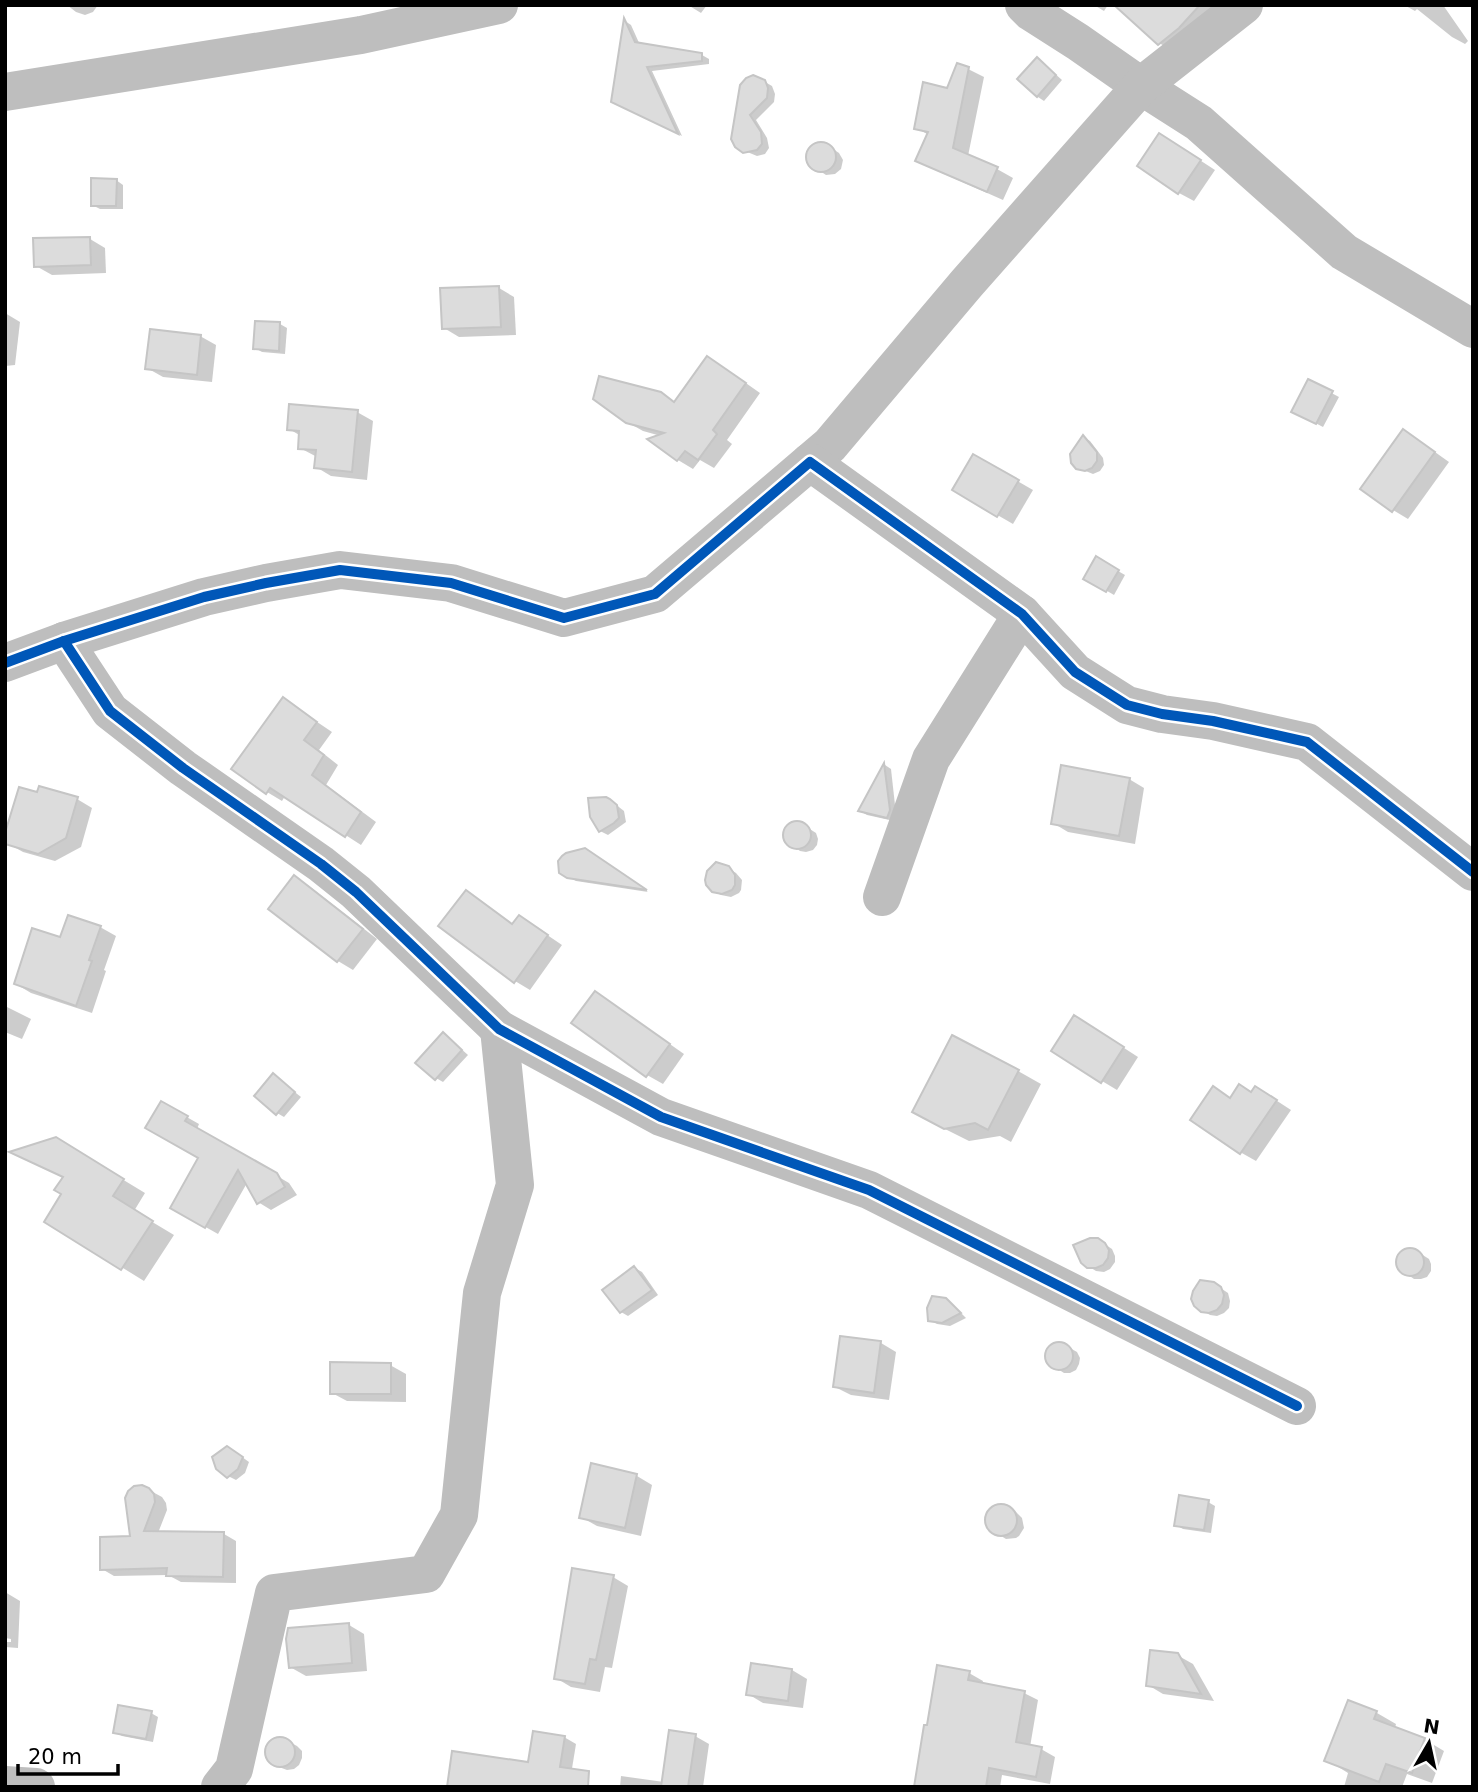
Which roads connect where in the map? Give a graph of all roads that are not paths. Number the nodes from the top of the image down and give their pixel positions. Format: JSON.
{"nodes":[{"id":1,"x":499,"y":5,"type":"edge"},
{"id":2,"x":1024,"y":5,"type":"edge"},
{"id":3,"x":1244,"y":5,"type":"edge"},
{"id":4,"x":1141,"y":86,"type":"junction"},
{"id":5,"x":5,"y":92,"type":"edge"},
{"id":6,"x":1473,"y":329,"type":"edge"},
{"id":7,"x":810,"y":462,"type":"junction"},
{"id":8,"x":1022,"y":614,"type":"junction"},
{"id":9,"x":64,"y":641,"type":"junction"},
{"id":10,"x":5,"y":663,"type":"edge"},
{"id":11,"x":1473,"y":872,"type":"edge"},
{"id":12,"x":882,"y":897,"type":"dead end"},
{"id":13,"x":499,"y":1029,"type":"junction"},
{"id":14,"x":1297,"y":1406,"type":"dead end"},
{"id":15,"x":5,"y":1785,"type":"edge"},
{"id":16,"x":36,"y":1787,"type":"edge"},
{"id":17,"x":220,"y":1787,"type":"edge"}],
"edges":[{"from":1,"to":5,"type":"street"},
{"from":2,"to":4,"type":"street"},
{"from":3,"to":4,"type":"street"},
{"from":4,"to":6,"type":"street"},
{"from":4,"to":7,"type":"street"},
{"from":7,"to":8,"type":"street"},
{"from":7,"to":9,"type":"street"},
{"from":8,"to":11,"type":"street"},
{"from":8,"to":12,"type":"street"},
{"from":9,"to":10,"type":"street"},
{"from":9,"to":13,"type":"street"},
{"from":13,"to":14,"type":"street"},
{"from":13,"to":17,"type":"street"},
{"from":15,"to":16,"type":"street"}]}
